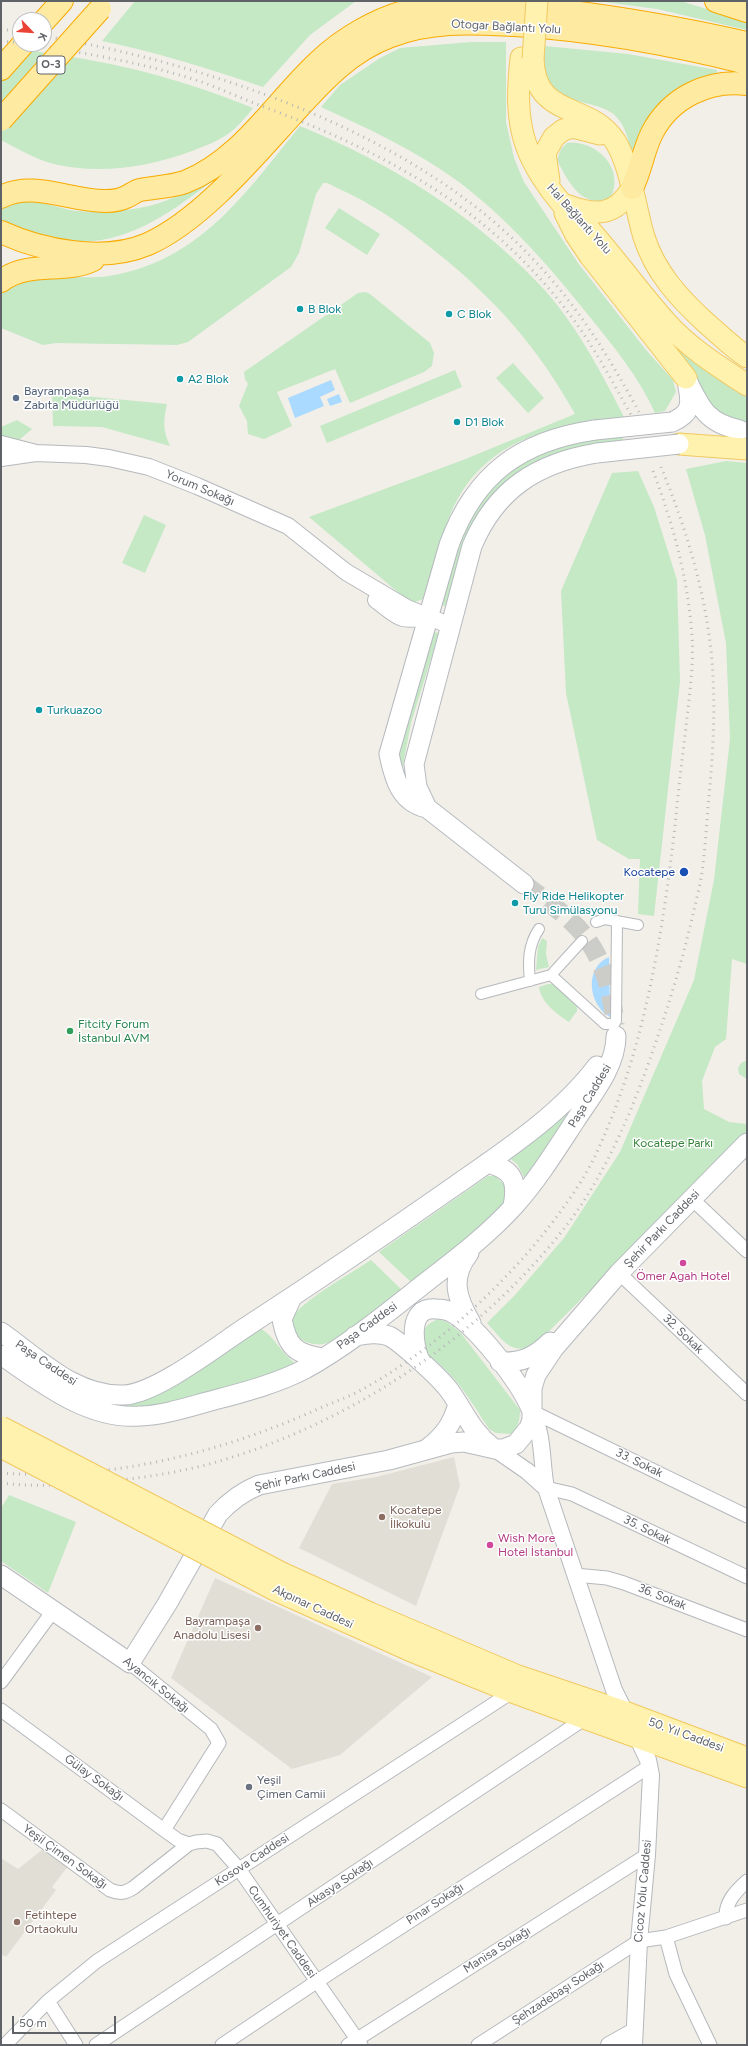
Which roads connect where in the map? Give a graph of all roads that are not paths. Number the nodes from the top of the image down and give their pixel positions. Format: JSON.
{"nodes":[{"id":1,"x":62,"y":1,"type":"edge"},
{"id":2,"x":524,"y":1,"type":"edge"},
{"id":3,"x":537,"y":1,"type":"edge"},
{"id":4,"x":716,"y":1,"type":"edge"},
{"id":5,"x":104,"y":5,"type":"edge"},
{"id":6,"x":747,"y":11,"type":"edge"},
{"id":7,"x":52,"y":12,"type":"edge"},
{"id":8,"x":747,"y":43,"type":"edge"},
{"id":9,"x":16,"y":52,"type":"edge"},
{"id":10,"x":527,"y":59,"type":"junction"},
{"id":11,"x":747,"y":63,"type":"edge"},
{"id":12,"x":1,"y":69,"type":"edge"},
{"id":13,"x":747,"y":84,"type":"edge"},
{"id":14,"x":1,"y":120,"type":"edge"},
{"id":15,"x":615,"y":141,"type":"junction"},
{"id":16,"x":632,"y":188,"type":"junction"},
{"id":17,"x":556,"y":196,"type":"junction"},
{"id":18,"x":1,"y":197,"type":"edge"},
{"id":19,"x":1,"y":232,"type":"edge"},
{"id":20,"x":104,"y":252,"type":"junction"},
{"id":21,"x":1,"y":280,"type":"edge"},
{"id":22,"x":705,"y":322,"type":"junction"},
{"id":23,"x":747,"y":345,"type":"edge"},
{"id":24,"x":747,"y":357,"type":"edge"},
{"id":25,"x":686,"y":378,"type":"junction"},
{"id":26,"x":747,"y":385,"type":"edge"},
{"id":27,"x":745,"y":436,"type":"edge"},
{"id":28,"x":1,"y":444,"type":"edge"},
{"id":29,"x":679,"y":444,"type":"joint"},
{"id":30,"x":36,"y":453,"type":"junction"},
{"id":31,"x":1,"y":458,"type":"edge"},
{"id":32,"x":427,"y":617,"type":"junction"},
{"id":33,"x":451,"y":626,"type":"junction"},
{"id":34,"x":415,"y":777,"type":"junction"},
{"id":35,"x":400,"y":789,"type":"junction"},
{"id":36,"x":427,"y":808,"type":"junction"},
{"id":37,"x":524,"y":884,"type":"tunnel mouth"},
{"id":38,"x":617,"y":921,"type":"junction"},
{"id":39,"x":596,"y":922,"type":"dead end"},
{"id":40,"x":638,"y":925,"type":"dead end"},
{"id":41,"x":539,"y":929,"type":"dead end"},
{"id":42,"x":582,"y":941,"type":"dead end"},
{"id":43,"x":551,"y":975,"type":"junction"},
{"id":44,"x":530,"y":981,"type":"junction"},
{"id":45,"x":481,"y":994,"type":"dead end"},
{"id":46,"x":747,"y":1143,"type":"edge"},
{"id":47,"x":487,"y":1164,"type":"junction"},
{"id":48,"x":691,"y":1198,"type":"junction"},
{"id":49,"x":513,"y":1206,"type":"junction"},
{"id":50,"x":482,"y":1238,"type":"junction"},
{"id":51,"x":747,"y":1251,"type":"edge"},
{"id":52,"x":619,"y":1273,"type":"junction"},
{"id":53,"x":292,"y":1297,"type":"junction"},
{"id":54,"x":580,"y":1316,"type":"junction"},
{"id":55,"x":1,"y":1332,"type":"edge"},
{"id":56,"x":476,"y":1333,"type":"junction"},
{"id":57,"x":355,"y":1336,"type":"junction"},
{"id":58,"x":1,"y":1355,"type":"edge"},
{"id":59,"x":322,"y":1358,"type":"junction"},
{"id":60,"x":1,"y":1361,"type":"edge"},
{"id":61,"x":420,"y":1361,"type":"junction"},
{"id":62,"x":500,"y":1362,"type":"junction"},
{"id":63,"x":21,"y":1369,"type":"junction"},
{"id":64,"x":747,"y":1394,"type":"edge"},
{"id":65,"x":458,"y":1404,"type":"junction"},
{"id":66,"x":531,"y":1411,"type":"junction"},
{"id":67,"x":1,"y":1427,"type":"edge"},
{"id":68,"x":1,"y":1447,"type":"edge"},
{"id":69,"x":428,"y":1448,"type":"junction"},
{"id":70,"x":495,"y":1449,"type":"junction"},
{"id":71,"x":546,"y":1488,"type":"junction"},
{"id":72,"x":747,"y":1516,"type":"edge"},
{"id":73,"x":574,"y":1575,"type":"junction"},
{"id":74,"x":1,"y":1576,"type":"edge"},
{"id":75,"x":747,"y":1577,"type":"edge"},
{"id":76,"x":278,"y":1581,"type":"junction"},
{"id":77,"x":53,"y":1611,"type":"junction"},
{"id":78,"x":747,"y":1630,"type":"edge"},
{"id":79,"x":130,"y":1663,"type":"junction"},
{"id":80,"x":1,"y":1682,"type":"edge"},
{"id":81,"x":512,"y":1692,"type":"junction"},
{"id":82,"x":1,"y":1710,"type":"edge"},
{"id":83,"x":625,"y":1712,"type":"junction"},
{"id":84,"x":584,"y":1719,"type":"junction"},
{"id":85,"x":638,"y":1739,"type":"junction"},
{"id":86,"x":747,"y":1758,"type":"edge"},
{"id":87,"x":650,"y":1766,"type":"junction"},
{"id":88,"x":747,"y":1777,"type":"edge"},
{"id":89,"x":1,"y":1810,"type":"edge"},
{"id":90,"x":164,"y":1830,"type":"junction"},
{"id":91,"x":189,"y":1844,"type":"junction"},
{"id":92,"x":647,"y":1855,"type":"junction"},
{"id":93,"x":239,"y":1869,"type":"junction"},
{"id":94,"x":747,"y":1881,"type":"edge"},
{"id":95,"x":747,"y":1910,"type":"edge"},
{"id":96,"x":726,"y":1918,"type":"junction"},
{"id":97,"x":277,"y":1926,"type":"junction"},
{"id":98,"x":666,"y":1937,"type":"junction"},
{"id":99,"x":639,"y":1941,"type":"junction"},
{"id":100,"x":316,"y":1982,"type":"junction"},
{"id":101,"x":48,"y":2001,"type":"junction"},
{"id":102,"x":634,"y":2038,"type":"edge"},
{"id":103,"x":355,"y":2043,"type":"edge"},
{"id":104,"x":5,"y":2045,"type":"edge"},
{"id":105,"x":76,"y":2045,"type":"edge"},
{"id":106,"x":96,"y":2045,"type":"edge"},
{"id":107,"x":222,"y":2045,"type":"edge"},
{"id":108,"x":478,"y":2045,"type":"edge"},
{"id":109,"x":609,"y":2045,"type":"edge"},
{"id":110,"x":710,"y":2045,"type":"edge"}],
"edges":[{"from":1,"to":7,"type":"highway"},
{"from":2,"to":10,"type":"main road","name":"Hal Bağlantı Yolu"},
{"from":3,"to":10,"type":"main road","name":"Hal Bağlantı Yolu","bridge":true},
{"from":4,"to":6,"type":"highway"},
{"from":5,"to":14,"type":"highway","number":"O-3","bridge":true},
{"from":8,"to":18,"type":"highway","name":"Otogar Bağlantı Yolu"},
{"from":9,"to":12,"type":"highway"},
{"from":10,"to":15,"type":"main road","name":"Hal Bağlantı Yolu"},
{"from":10,"to":17,"type":"main road","name":"Hal Bağlantı Yolu"},
{"from":11,"to":20,"type":"highway","name":"Otogar Bağlantı Yolu"},
{"from":13,"to":16,"type":"highway"},
{"from":15,"to":16,"type":"main road"},
{"from":15,"to":17,"type":"main road"},
{"from":16,"to":17,"type":"main road"},
{"from":16,"to":22,"type":"main road"},
{"from":17,"to":25,"type":"main road"},
{"from":17,"to":26,"type":"main road","name":"Hal Bağlantı Yolu"},
{"from":19,"to":20,"type":"highway"},
{"from":20,"to":21,"type":"highway"},
{"from":22,"to":23,"type":"main road"},
{"from":22,"to":24,"type":"main road"},
{"from":25,"to":27,"type":"main road"},
{"from":25,"to":32,"type":"main road","bridge":true},
{"from":27,"to":29,"type":"main road"},
{"from":28,"to":30,"type":"street","name":"Yorum Sokağı"},
{"from":29,"to":33,"type":"main road","bridge":true},
{"from":30,"to":31,"type":"street","name":"Yorum Sokağı"},
{"from":30,"to":32,"type":"street","name":"Yorum Sokağı"},
{"from":32,"to":33,"type":"street","name":"Yorum Sokağı"},
{"from":32,"to":35,"type":"main road"},
{"from":33,"to":34,"type":"main road"},
{"from":34,"to":35,"type":"main road"},
{"from":34,"to":36,"type":"main road"},
{"from":35,"to":36,"type":"main road"},
{"from":36,"to":37,"type":"main road"},
{"from":38,"to":39,"type":"street"},
{"from":38,"to":40,"type":"street"},
{"from":38,"to":43,"type":"street"},
{"from":41,"to":44,"type":"street"},
{"from":42,"to":43,"type":"street"},
{"from":43,"to":44,"type":"street"},
{"from":44,"to":45,"type":"street"},
{"from":46,"to":48,"type":"main road","name":"Şehir Parkı Caddesi"},
{"from":47,"to":49,"type":"main road"},
{"from":47,"to":49,"type":"main road","name":"Paşa Caddesi"},
{"from":47,"to":53,"type":"main road","name":"Paşa Caddesi"},
{"from":48,"to":51,"type":"street"},
{"from":48,"to":52,"type":"main road","name":"Şehir Parkı Caddesi"},
{"from":49,"to":50,"type":"main road","name":"Paşa Caddesi"},
{"from":50,"to":56,"type":"main road"},
{"from":50,"to":57,"type":"main road","name":"Paşa Caddesi"},
{"from":52,"to":54,"type":"main road","name":"Şehir Parkı Caddesi"},
{"from":52,"to":64,"type":"street","name":"32. Sokak"},
{"from":53,"to":55,"type":"main road","name":"Paşa Caddesi"},
{"from":53,"to":59,"type":"main road"},
{"from":54,"to":62,"type":"main road","name":"Şehir Parkı Caddesi"},
{"from":54,"to":66,"type":"main road","name":"Şehir Parkı Caddesi"},
{"from":56,"to":61,"type":"main road"},
{"from":56,"to":62,"type":"main road"},
{"from":57,"to":59,"type":"main road","name":"Paşa Caddesi"},
{"from":57,"to":61,"type":"main road"},
{"from":58,"to":63,"type":"main road","name":"Paşa Caddesi"},
{"from":59,"to":63,"type":"main road","name":"Paşa Caddesi"},
{"from":60,"to":63,"type":"street"},
{"from":61,"to":65,"type":"main road"},
{"from":62,"to":66,"type":"main road"},
{"from":65,"to":69,"type":"main road","name":"Şehir Parkı Caddesi"},
{"from":65,"to":70,"type":"main road"},
{"from":66,"to":70,"type":"main road","name":"Şehir Parkı Caddesi"},
{"from":66,"to":71,"type":"street"},
{"from":66,"to":72,"type":"street","name":"33. Sokak"},
{"from":67,"to":76,"type":"main road","name":"Akpınar Caddesi","bridge":true},
{"from":68,"to":76,"type":"main road","name":"Akpınar Caddesi","bridge":true},
{"from":69,"to":70,"type":"main road","name":"Şehir Parkı Caddesi"},
{"from":69,"to":79,"type":"main road","name":"Şehir Parkı Caddesi"},
{"from":70,"to":71,"type":"street"},
{"from":71,"to":73,"type":"street"},
{"from":71,"to":75,"type":"street","name":"35. Sokak"},
{"from":73,"to":78,"type":"street","name":"36. Sokak"},
{"from":73,"to":83,"type":"street"},
{"from":74,"to":77,"type":"main road","name":"Ayancık Sokağı"},
{"from":76,"to":81,"type":"main road","name":"Akpınar Caddesi"},
{"from":76,"to":83,"type":"main road","name":"Akpınar Caddesi"},
{"from":77,"to":79,"type":"main road","name":"Ayancık Sokağı"},
{"from":77,"to":80,"type":"street"},
{"from":79,"to":90,"type":"street","name":"Ayancık Sokağı"},
{"from":81,"to":84,"type":"main road","name":"Akpınar Caddesi"},
{"from":81,"to":93,"type":"street","name":"Kosova Caddesi"},
{"from":82,"to":90,"type":"street","name":"Gülay Sokağı"},
{"from":83,"to":85,"type":"main road"},
{"from":83,"to":86,"type":"main road","name":"50. Yıl Caddesi"},
{"from":84,"to":85,"type":"main road","name":"Akpınar Caddesi"},
{"from":84,"to":97,"type":"street","name":"Akasya Sokağı"},
{"from":85,"to":87,"type":"street","name":"Cicoz Yolu Caddesi"},
{"from":85,"to":88,"type":"main road","name":"50. Yıl Caddesi"},
{"from":87,"to":92,"type":"street","name":"Cicoz Yolu Caddesi"},
{"from":87,"to":100,"type":"street","name":"Pınar Sokağı"},
{"from":89,"to":91,"type":"street","name":"Yeşil Çimen Sokağı"},
{"from":90,"to":91,"type":"street","name":"Gülay Sokağı"},
{"from":91,"to":93,"type":"street","name":"Cumhuriyet Caddesi"},
{"from":92,"to":99,"type":"street","name":"Cicoz Yolu Caddesi"},
{"from":92,"to":103,"type":"street","name":"Manisa Sokağı"},
{"from":93,"to":97,"type":"street","name":"Cumhuriyet Caddesi"},
{"from":93,"to":101,"type":"street","name":"Kosova Caddesi"},
{"from":94,"to":96,"type":"street"},
{"from":95,"to":96,"type":"street"},
{"from":96,"to":98,"type":"street"},
{"from":97,"to":100,"type":"street","name":"Cumhuriyet Caddesi"},
{"from":97,"to":106,"type":"street","name":"Akasya Sokağı"},
{"from":98,"to":99,"type":"street"},
{"from":98,"to":110,"type":"street"},
{"from":99,"to":102,"type":"street","name":"Cicoz Yolu Caddesi"},
{"from":99,"to":108,"type":"street","name":"Şehzadebaşı Sokağı"},
{"from":100,"to":103,"type":"street","name":"Cumhuriyet Caddesi"},
{"from":100,"to":107,"type":"street","name":"Pınar Sokağı"},
{"from":101,"to":104,"type":"street","name":"Kosova Caddesi"},
{"from":101,"to":105,"type":"street"},
{"from":102,"to":109,"type":"street"}]}
